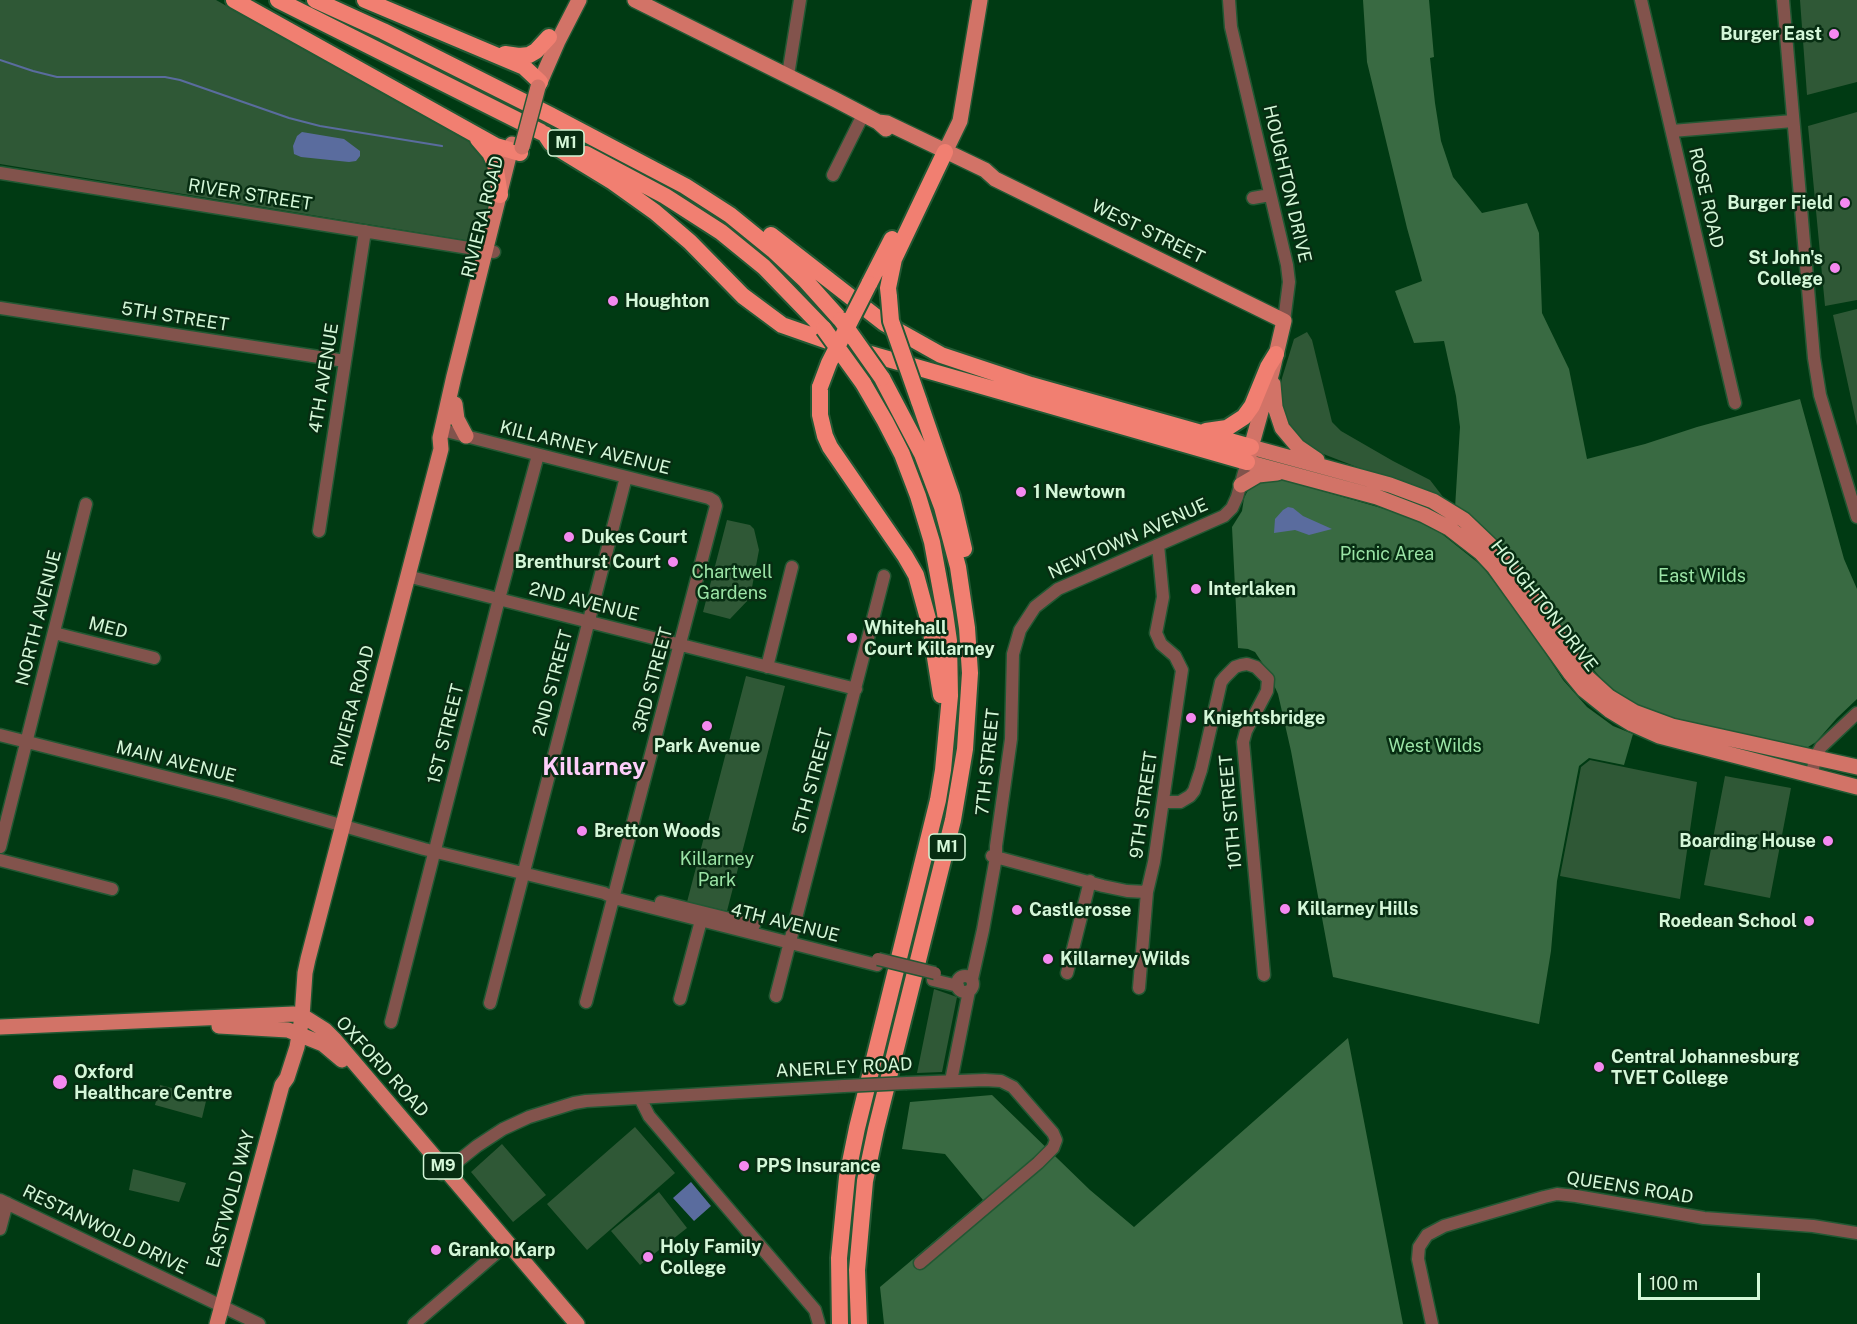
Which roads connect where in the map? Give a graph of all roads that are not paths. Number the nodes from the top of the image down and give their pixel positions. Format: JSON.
{"nodes":[{"id":1,"x":234,"y":0,"type":"edge"},
{"id":2,"x":278,"y":0,"type":"edge"},
{"id":3,"x":315,"y":0,"type":"edge"},
{"id":4,"x":365,"y":0,"type":"edge"},
{"id":5,"x":374,"y":0,"type":"edge"},
{"id":6,"x":570,"y":0,"type":"edge"},
{"id":7,"x":579,"y":0,"type":"edge"},
{"id":8,"x":635,"y":0,"type":"edge"},
{"id":9,"x":800,"y":0,"type":"edge"},
{"id":10,"x":980,"y":0,"type":"edge"},
{"id":11,"x":1229,"y":0,"type":"edge"},
{"id":12,"x":1641,"y":0,"type":"edge"},
{"id":13,"x":1783,"y":0,"type":"edge"},
{"id":14,"x":549,"y":37,"type":"junction"},
{"id":15,"x":788,"y":75,"type":"junction"},
{"id":16,"x":535,"y":82,"type":"junction"},
{"id":17,"x":863,"y":115,"type":"junction"},
{"id":18,"x":1793,"y":121,"type":"junction"},
{"id":19,"x":468,"y":129,"type":"junction"},
{"id":20,"x":1672,"y":131,"type":"junction"},
{"id":21,"x":545,"y":134,"type":"junction"},
{"id":22,"x":516,"y":149,"type":"junction"},
{"id":23,"x":940,"y":153,"type":"junction"},
{"id":24,"x":0,"y":173,"type":"edge"},
{"id":25,"x":833,"y":175,"type":"dead end"},
{"id":26,"x":500,"y":195,"type":"junction"},
{"id":27,"x":1270,"y":195,"type":"junction"},
{"id":28,"x":1253,"y":198,"type":"dead end"},
{"id":29,"x":730,"y":215,"type":"junction"},
{"id":30,"x":365,"y":231,"type":"junction"},
{"id":31,"x":490,"y":251,"type":"junction"},
{"id":32,"x":0,"y":308,"type":"edge"},
{"id":33,"x":1284,"y":321,"type":"junction"},
{"id":34,"x":1276,"y":354,"type":"junction"},
{"id":35,"x":345,"y":361,"type":"junction"},
{"id":36,"x":1272,"y":372,"type":"junction"},
{"id":37,"x":1736,"y":403,"type":"dead end"},
{"id":38,"x":455,"y":404,"type":"junction"},
{"id":39,"x":1193,"y":430,"type":"junction"},
{"id":40,"x":445,"y":431,"type":"junction"},
{"id":41,"x":466,"y":436,"type":"junction"},
{"id":42,"x":1249,"y":454,"type":"junction"},
{"id":43,"x":538,"y":455,"type":"junction"},
{"id":44,"x":1328,"y":468,"type":"junction"},
{"id":45,"x":1292,"y":474,"type":"junction"},
{"id":46,"x":626,"y":477,"type":"junction"},
{"id":47,"x":1241,"y":485,"type":"junction"},
{"id":48,"x":86,"y":504,"type":"dead end"},
{"id":49,"x":716,"y":506,"type":"joint"},
{"id":50,"x":1857,"y":517,"type":"edge"},
{"id":51,"x":319,"y":531,"type":"dead end"},
{"id":52,"x":1158,"y":545,"type":"junction"},
{"id":53,"x":792,"y":567,"type":"dead end"},
{"id":54,"x":407,"y":576,"type":"junction"},
{"id":55,"x":884,"y":576,"type":"dead end"},
{"id":56,"x":499,"y":599,"type":"junction"},
{"id":57,"x":588,"y":622,"type":"junction"},
{"id":58,"x":54,"y":633,"type":"junction"},
{"id":59,"x":681,"y":645,"type":"junction"},
{"id":60,"x":154,"y":658,"type":"dead end"},
{"id":61,"x":766,"y":667,"type":"junction"},
{"id":62,"x":970,"y":673,"type":"junction"},
{"id":63,"x":1012,"y":681,"type":"joint"},
{"id":64,"x":856,"y":689,"type":"junction"},
{"id":65,"x":1857,"y":713,"type":"edge"},
{"id":66,"x":0,"y":735,"type":"edge"},
{"id":67,"x":946,"y":740,"type":"junction"},
{"id":68,"x":26,"y":742,"type":"junction"},
{"id":69,"x":1815,"y":758,"type":"junction"},
{"id":70,"x":1855,"y":767,"type":"edge"},
{"id":71,"x":1812,"y":774,"type":"junction"},
{"id":72,"x":1857,"y":787,"type":"edge"},
{"id":73,"x":1163,"y":802,"type":"junction"},
{"id":74,"x":342,"y":827,"type":"junction"},
{"id":75,"x":0,"y":847,"type":"edge"},
{"id":76,"x":435,"y":852,"type":"junction"},
{"id":77,"x":995,"y":853,"type":"junction"},
{"id":78,"x":0,"y":860,"type":"edge"},
{"id":79,"x":522,"y":873,"type":"junction"},
{"id":80,"x":1090,"y":881,"type":"junction"},
{"id":81,"x":112,"y":889,"type":"dead end"},
{"id":82,"x":1147,"y":892,"type":"junction"},
{"id":83,"x":611,"y":894,"type":"junction"},
{"id":84,"x":702,"y":916,"type":"junction"},
{"id":85,"x":791,"y":939,"type":"junction"},
{"id":86,"x":1067,"y":973,"type":"dead end"},
{"id":87,"x":1264,"y":975,"type":"dead end"},
{"id":88,"x":964,"y":984,"type":"junction"},
{"id":89,"x":1139,"y":988,"type":"dead end"},
{"id":90,"x":776,"y":996,"type":"dead end"},
{"id":91,"x":681,"y":999,"type":"dead end"},
{"id":92,"x":586,"y":1002,"type":"dead end"},
{"id":93,"x":490,"y":1003,"type":"dead end"},
{"id":94,"x":298,"y":1015,"type":"junction"},
{"id":95,"x":391,"y":1022,"type":"dead end"},
{"id":96,"x":0,"y":1027,"type":"edge"},
{"id":97,"x":296,"y":1033,"type":"junction"},
{"id":98,"x":0,"y":1034,"type":"edge"},
{"id":99,"x":951,"y":1081,"type":"junction"},
{"id":100,"x":640,"y":1098,"type":"junction"},
{"id":101,"x":444,"y":1172,"type":"junction"},
{"id":102,"x":4,"y":1201,"type":"edge"},
{"id":103,"x":0,"y":1229,"type":"edge"},
{"id":104,"x":1857,"y":1233,"type":"edge"},
{"id":105,"x":506,"y":1245,"type":"junction"},
{"id":106,"x":920,"y":1263,"type":"dead end"},
{"id":107,"x":222,"y":1307,"type":"junction"},
{"id":108,"x":217,"y":1324,"type":"edge"},
{"id":109,"x":259,"y":1324,"type":"edge"},
{"id":110,"x":414,"y":1324,"type":"edge"},
{"id":111,"x":570,"y":1324,"type":"edge"},
{"id":112,"x":577,"y":1324,"type":"edge"},
{"id":113,"x":819,"y":1324,"type":"edge"},
{"id":114,"x":840,"y":1324,"type":"edge"},
{"id":115,"x":859,"y":1324,"type":"edge"},
{"id":116,"x":1432,"y":1324,"type":"edge"}],
"edges":[{"from":1,"to":19,"type":"highway"},
{"from":2,"to":21,"type":"highway","number":"M1"},
{"from":3,"to":29,"type":"highway","number":"M1"},
{"from":4,"to":16,"type":"highway"},
{"from":5,"to":14,"type":"highway"},
{"from":6,"to":14,"type":"main road","name":"RIVIERA ROAD"},
{"from":7,"to":16,"type":"main road","name":"RIVIERA ROAD"},
{"from":8,"to":15,"type":"main road","name":"WEST STREET"},
{"from":9,"to":15,"type":"street"},
{"from":10,"to":23,"type":"main road"},
{"from":11,"to":27,"type":"street","name":"HOUGHTON DRIVE"},
{"from":12,"to":20,"type":"street","name":"ROSE ROAD"},
{"from":13,"to":18,"type":"street"},
{"from":14,"to":16,"type":"main road","name":"RIVIERA ROAD"},
{"from":15,"to":17,"type":"main road","name":"WEST STREET"},
{"from":16,"to":22,"type":"main road","name":"RIVIERA ROAD"},
{"from":17,"to":23,"type":"main road","name":"WEST STREET"},
{"from":17,"to":25,"type":"street"},
{"from":18,"to":20,"type":"street"},
{"from":18,"to":50,"type":"street"},
{"from":19,"to":22,"type":"highway"},
{"from":19,"to":26,"type":"highway"},
{"from":20,"to":37,"type":"street","name":"ROSE ROAD"},
{"from":21,"to":42,"type":"highway"},
{"from":21,"to":67,"type":"highway","number":"M1","bridge":true},
{"from":22,"to":26,"type":"main road","name":"RIVIERA ROAD"},
{"from":22,"to":31,"type":"main road","name":"RIVIERA ROAD"},
{"from":23,"to":33,"type":"main road","name":"WEST STREET"},
{"from":23,"to":62,"type":"highway","bridge":true},
{"from":23,"to":67,"type":"highway","bridge":true},
{"from":24,"to":30,"type":"street","name":"RIVER STREET"},
{"from":26,"to":31,"type":"main road","name":"RIVIERA ROAD"},
{"from":27,"to":28,"type":"street"},
{"from":27,"to":33,"type":"street","name":"HOUGHTON DRIVE"},
{"from":29,"to":39,"type":"highway"},
{"from":29,"to":62,"type":"highway","number":"M1","bridge":true},
{"from":30,"to":31,"type":"street","name":"RIVER STREET"},
{"from":30,"to":35,"type":"street","name":"4TH AVENUE"},
{"from":31,"to":38,"type":"main road","name":"RIVIERA ROAD"},
{"from":31,"to":40,"type":"main road","name":"RIVIERA ROAD"},
{"from":32,"to":35,"type":"street","name":"5TH STREET"},
{"from":33,"to":34,"type":"main road","name":"HOUGHTON DRIVE"},
{"from":34,"to":36,"type":"main road","name":"HOUGHTON DRIVE"},
{"from":34,"to":39,"type":"highway"},
{"from":35,"to":51,"type":"street","name":"4TH AVENUE"},
{"from":36,"to":42,"type":"main road","name":"HOUGHTON DRIVE"},
{"from":36,"to":44,"type":"main road"},
{"from":38,"to":40,"type":"main road","name":"RIVIERA ROAD"},
{"from":38,"to":41,"type":"main road"},
{"from":39,"to":42,"type":"highway"},
{"from":40,"to":41,"type":"street","name":"KILLARNEY AVENUE"},
{"from":40,"to":54,"type":"main road","name":"RIVIERA ROAD"},
{"from":41,"to":43,"type":"street","name":"KILLARNEY AVENUE"},
{"from":42,"to":44,"type":"main road","name":"HOUGHTON DRIVE"},
{"from":42,"to":45,"type":"main road","name":"HOUGHTON DRIVE"},
{"from":42,"to":47,"type":"street","name":"NEWTOWN AVENUE"},
{"from":43,"to":46,"type":"street","name":"KILLARNEY AVENUE"},
{"from":43,"to":56,"type":"street","name":"1ST STREET"},
{"from":44,"to":69,"type":"main road","name":"HOUGHTON DRIVE"},
{"from":45,"to":47,"type":"main road"},
{"from":45,"to":71,"type":"main road","name":"HOUGHTON DRIVE"},
{"from":46,"to":49,"type":"street","name":"KILLARNEY AVENUE"},
{"from":46,"to":57,"type":"street","name":"2ND STREET"},
{"from":47,"to":52,"type":"street","name":"NEWTOWN AVENUE"},
{"from":48,"to":58,"type":"street","name":"NORTH AVENUE"},
{"from":49,"to":59,"type":"street","name":"3RD STREET"},
{"from":52,"to":63,"type":"street","name":"NEWTOWN AVENUE"},
{"from":52,"to":73,"type":"street","name":"9TH STREET"},
{"from":53,"to":61,"type":"street"},
{"from":54,"to":56,"type":"street","name":"2ND AVENUE"},
{"from":54,"to":74,"type":"main road","name":"RIVIERA ROAD"},
{"from":55,"to":64,"type":"street","name":"5TH STREET"},
{"from":56,"to":57,"type":"street","name":"2ND AVENUE"},
{"from":56,"to":76,"type":"street","name":"1ST STREET"},
{"from":57,"to":59,"type":"street","name":"2ND AVENUE"},
{"from":57,"to":79,"type":"street","name":"2ND STREET"},
{"from":58,"to":60,"type":"street","name":"MED"},
{"from":58,"to":68,"type":"street","name":"NORTH AVENUE"},
{"from":59,"to":61,"type":"street","name":"2ND AVENUE"},
{"from":59,"to":83,"type":"street","name":"3RD STREET"},
{"from":61,"to":64,"type":"street","name":"2ND AVENUE"},
{"from":62,"to":115,"type":"highway","number":"M1"},
{"from":63,"to":77,"type":"street","name":"7TH STREET"},
{"from":64,"to":85,"type":"street","name":"5TH STREET"},
{"from":65,"to":69,"type":"street"},
{"from":66,"to":68,"type":"street","name":"MAIN AVENUE"},
{"from":67,"to":114,"type":"highway","number":"M1"},
{"from":68,"to":74,"type":"street","name":"MAIN AVENUE"},
{"from":68,"to":75,"type":"street","name":"NORTH AVENUE"},
{"from":69,"to":70,"type":"main road","name":"HOUGHTON DRIVE"},
{"from":69,"to":71,"type":"street"},
{"from":71,"to":72,"type":"main road","name":"HOUGHTON DRIVE"},
{"from":73,"to":82,"type":"street","name":"9TH STREET"},
{"from":73,"to":87,"type":"street","name":"10TH STREET"},
{"from":74,"to":76,"type":"street","name":"4TH AVENUE"},
{"from":74,"to":94,"type":"main road","name":"RIVIERA ROAD"},
{"from":76,"to":79,"type":"street","name":"4TH AVENUE"},
{"from":76,"to":95,"type":"street","name":"1ST STREET"},
{"from":77,"to":80,"type":"street"},
{"from":77,"to":88,"type":"street","name":"7TH STREET"},
{"from":78,"to":81,"type":"street"},
{"from":79,"to":83,"type":"street","name":"4TH AVENUE"},
{"from":79,"to":93,"type":"street","name":"2ND STREET"},
{"from":80,"to":82,"type":"street"},
{"from":80,"to":86,"type":"street"},
{"from":82,"to":89,"type":"street","name":"9TH STREET"},
{"from":83,"to":84,"type":"street","name":"4TH AVENUE"},
{"from":83,"to":92,"type":"street","name":"3RD STREET"},
{"from":84,"to":85,"type":"street","name":"4TH AVENUE"},
{"from":84,"to":91,"type":"street"},
{"from":85,"to":88,"type":"street","name":"4TH AVENUE"},
{"from":85,"to":90,"type":"street","name":"5TH STREET"},
{"from":88,"to":99,"type":"street","name":"7TH STREET"},
{"from":94,"to":96,"type":"main road"},
{"from":94,"to":97,"type":"main road","name":"RIVIERA ROAD"},
{"from":94,"to":101,"type":"main road","name":"OXFORD ROAD","number":"M9"},
{"from":97,"to":98,"type":"main road","name":"OXFORD ROAD","number":"M9"},
{"from":97,"to":101,"type":"main road","name":"OXFORD ROAD","number":"M9"},
{"from":97,"to":107,"type":"main road","name":"EASTWOLD WAY"},
{"from":99,"to":100,"type":"street","name":"ANERLEY ROAD","bridge":true},
{"from":99,"to":106,"type":"street","name":"ANERLEY ROAD"},
{"from":100,"to":101,"type":"street","name":"ANERLEY ROAD"},
{"from":100,"to":113,"type":"street"},
{"from":101,"to":105,"type":"main road","name":"OXFORD ROAD","number":"M9"},
{"from":102,"to":103,"type":"street"},
{"from":102,"to":107,"type":"street","name":"RESTANWOLD DRIVE"},
{"from":104,"to":116,"type":"street","name":"QUEENS ROAD"},
{"from":105,"to":110,"type":"street"},
{"from":105,"to":111,"type":"main road","name":"OXFORD ROAD","number":"M9"},
{"from":105,"to":112,"type":"main road","name":"OXFORD ROAD","number":"M9"},
{"from":107,"to":108,"type":"main road","name":"EASTWOLD WAY"},
{"from":107,"to":109,"type":"street","name":"RESTANWOLD DRIVE"}]}
